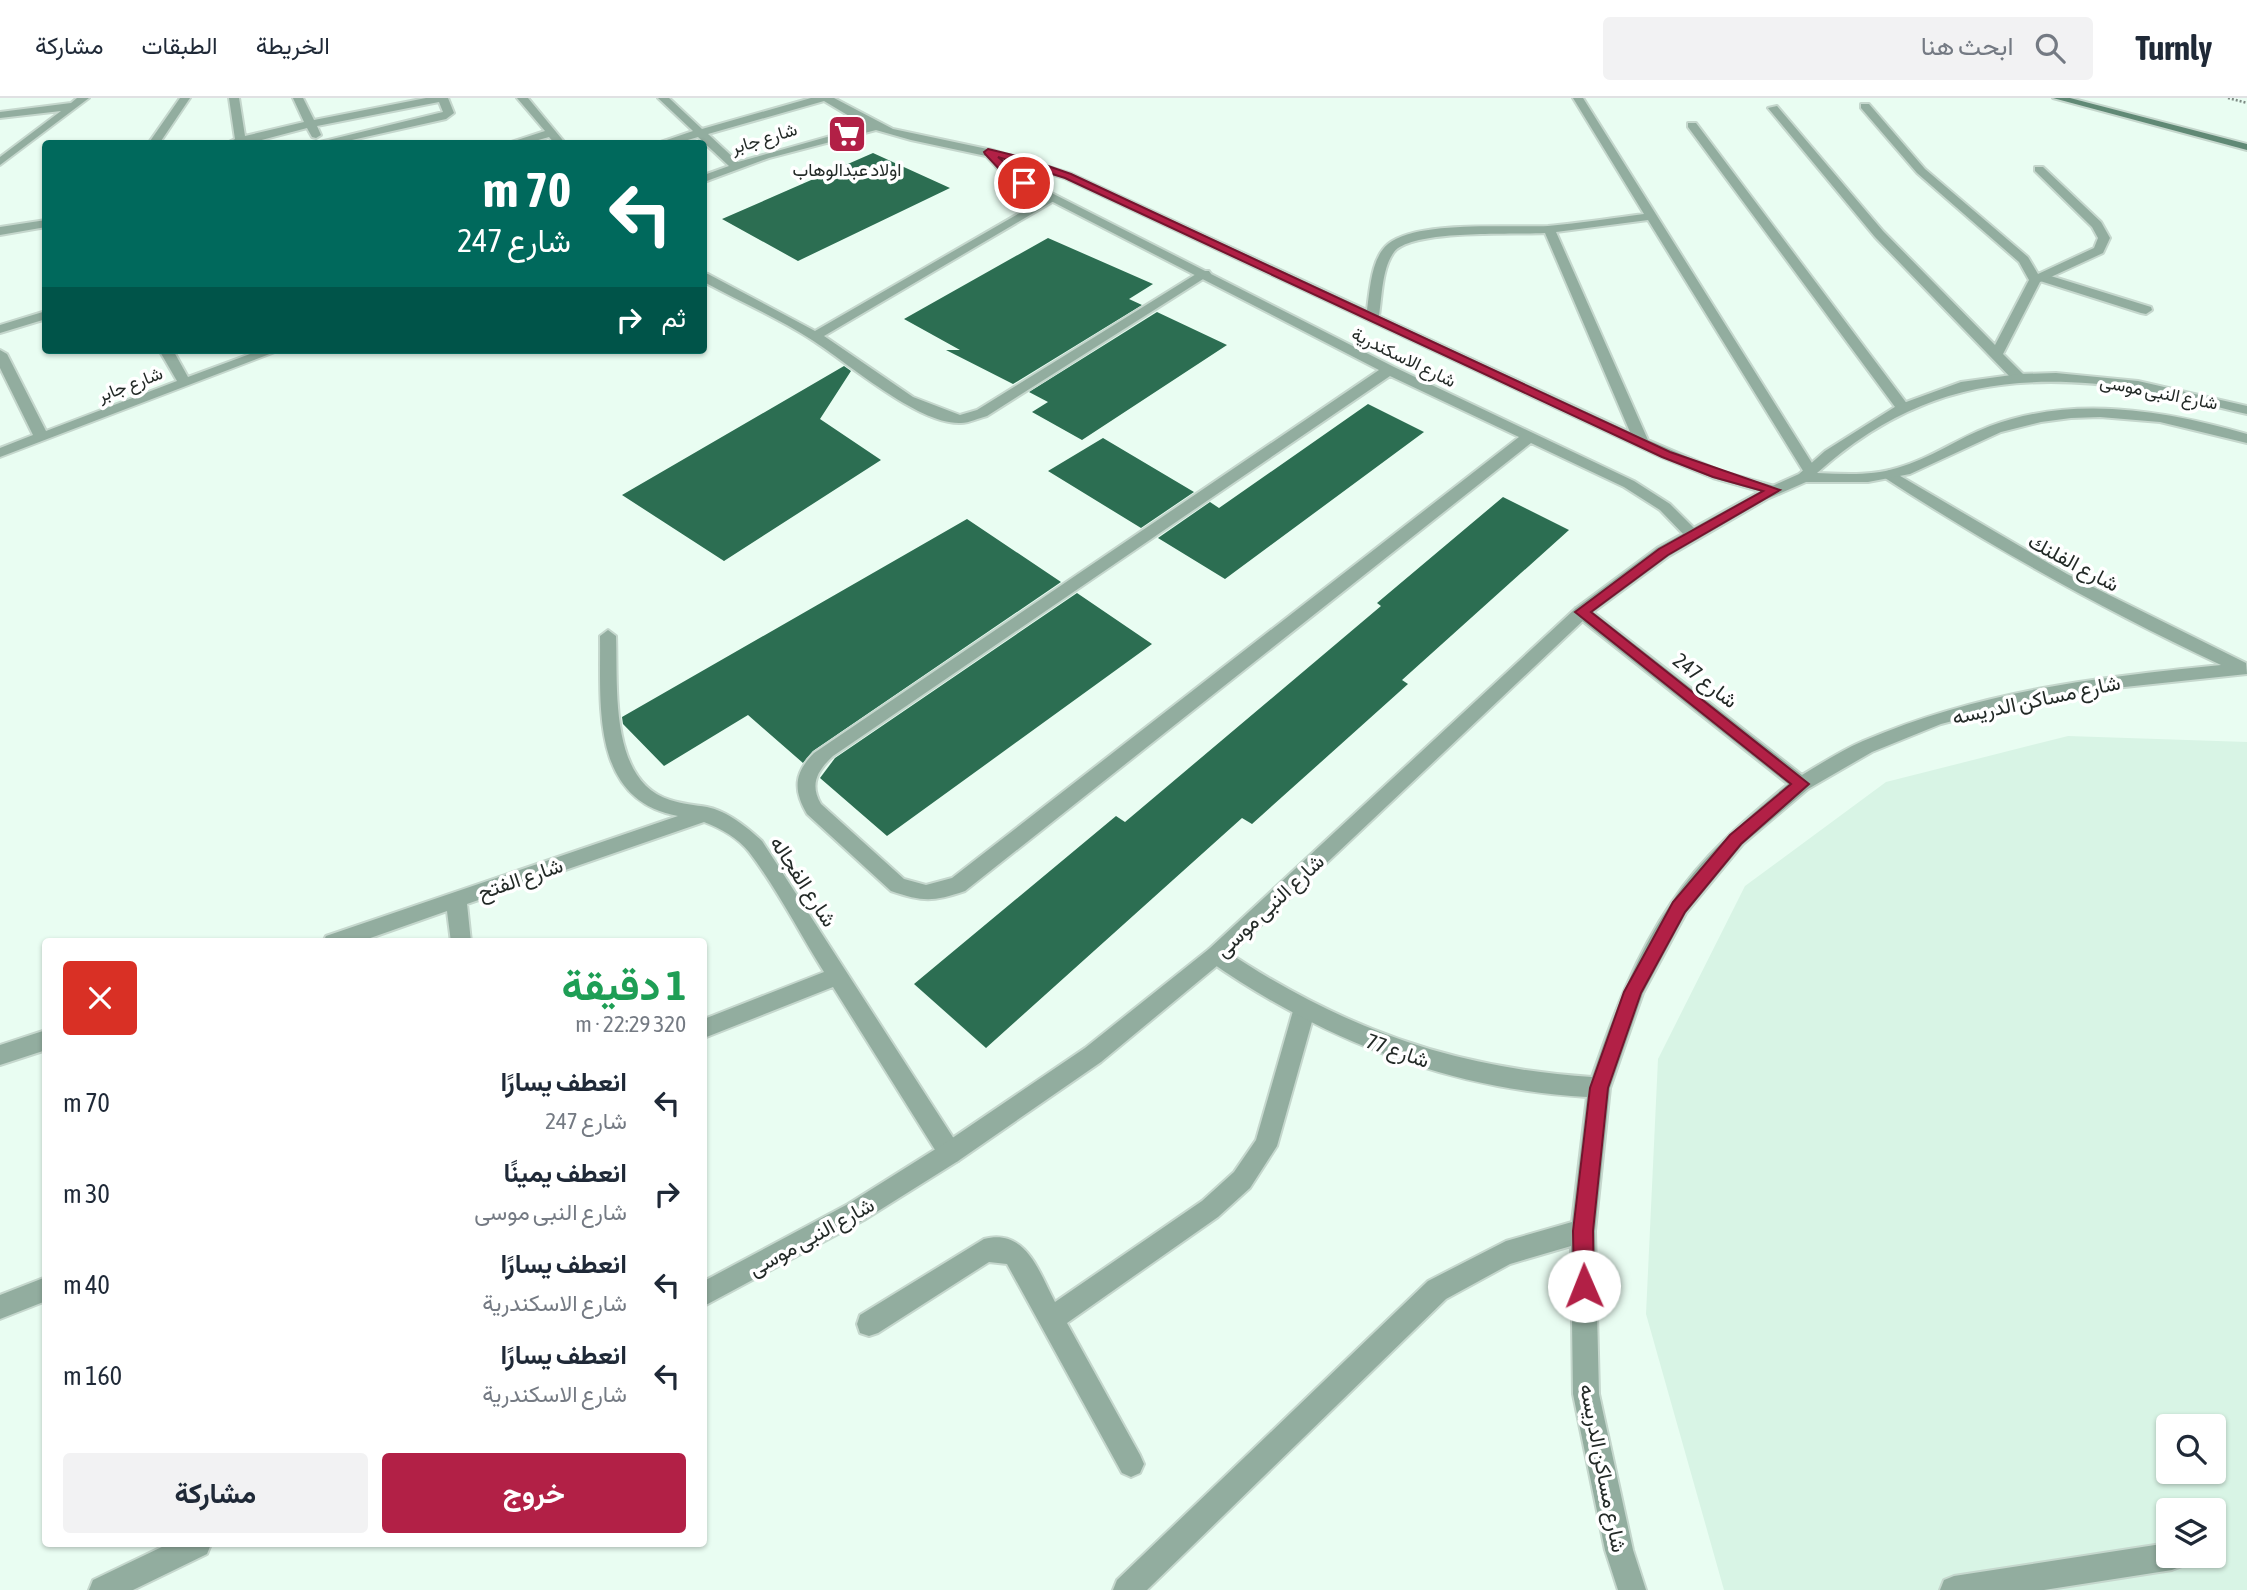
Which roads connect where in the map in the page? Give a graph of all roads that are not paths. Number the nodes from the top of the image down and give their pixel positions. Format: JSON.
{"nodes":[{"id":1,"x":185,"y":98,"type":"edge"},
{"id":2,"x":234,"y":98,"type":"edge"},
{"id":3,"x":298,"y":98,"type":"edge"},
{"id":4,"x":442,"y":98,"type":"edge"},
{"id":5,"x":522,"y":98,"type":"edge"},
{"id":6,"x":663,"y":98,"type":"edge"},
{"id":7,"x":824,"y":98,"type":"edge"},
{"id":8,"x":1578,"y":98,"type":"edge"},
{"id":9,"x":2059,"y":98,"type":"edge"},
{"id":10,"x":80,"y":102,"type":"edge"},
{"id":11,"x":1865,"y":106,"type":"dead end"},
{"id":12,"x":1773,"y":108,"type":"dead end"},
{"id":13,"x":0,"y":115,"type":"edge"},
{"id":14,"x":309,"y":124,"type":"junction"},
{"id":15,"x":1692,"y":125,"type":"dead end"},
{"id":16,"x":877,"y":126,"type":"junction"},
{"id":17,"x":551,"y":133,"type":"junction"},
{"id":18,"x":699,"y":133,"type":"junction"},
{"id":19,"x":156,"y":140,"type":"edge"},
{"id":20,"x":237,"y":140,"type":"edge"},
{"id":21,"x":248,"y":140,"type":"edge"},
{"id":22,"x":319,"y":140,"type":"edge"},
{"id":23,"x":335,"y":140,"type":"edge"},
{"id":24,"x":525,"y":140,"type":"edge"},
{"id":25,"x":557,"y":140,"type":"edge"},
{"id":26,"x":674,"y":140,"type":"edge"},
{"id":27,"x":707,"y":140,"type":"edge"},
{"id":28,"x":707,"y":140,"type":"edge"},
{"id":29,"x":2247,"y":147,"type":"edge"},
{"id":30,"x":988,"y":152,"type":"junction"},
{"id":31,"x":0,"y":162,"type":"edge"},
{"id":32,"x":736,"y":166,"type":"junction"},
{"id":33,"x":2039,"y":169,"type":"dead end"},
{"id":34,"x":707,"y":178,"type":"edge"},
{"id":35,"x":1053,"y":198,"type":"junction"},
{"id":36,"x":1652,"y":216,"type":"junction"},
{"id":37,"x":42,"y":224,"type":"edge"},
{"id":38,"x":1549,"y":229,"type":"junction"},
{"id":39,"x":0,"y":232,"type":"edge"},
{"id":40,"x":1221,"y":265,"type":"junction"},
{"id":41,"x":2038,"y":278,"type":"junction"},
{"id":42,"x":707,"y":279,"type":"edge"},
{"id":43,"x":2146,"y":310,"type":"dead end"},
{"id":44,"x":42,"y":316,"type":"edge"},
{"id":45,"x":1372,"y":317,"type":"junction"},
{"id":46,"x":0,"y":329,"type":"edge"},
{"id":47,"x":815,"y":336,"type":"junction"},
{"id":48,"x":0,"y":354,"type":"edge"},
{"id":49,"x":168,"y":354,"type":"edge"},
{"id":50,"x":262,"y":354,"type":"edge"},
{"id":51,"x":1997,"y":354,"type":"junction"},
{"id":52,"x":1389,"y":370,"type":"junction"},
{"id":53,"x":2018,"y":378,"type":"junction"},
{"id":54,"x":185,"y":383,"type":"junction"},
{"id":55,"x":1903,"y":408,"type":"junction"},
{"id":56,"x":2247,"y":410,"type":"edge"},
{"id":57,"x":42,"y":438,"type":"junction"},
{"id":58,"x":1529,"y":438,"type":"junction"},
{"id":59,"x":2247,"y":439,"type":"edge"},
{"id":60,"x":1642,"y":443,"type":"junction"},
{"id":61,"x":0,"y":453,"type":"edge"},
{"id":62,"x":1807,"y":474,"type":"junction"},
{"id":63,"x":1890,"y":475,"type":"junction"},
{"id":64,"x":1773,"y":490,"type":"junction"},
{"id":65,"x":1692,"y":534,"type":"junction"},
{"id":66,"x":1582,"y":612,"type":"junction"},
{"id":67,"x":608,"y":636,"type":"dead end"},
{"id":68,"x":2245,"y":670,"type":"edge"},
{"id":69,"x":1801,"y":784,"type":"junction"},
{"id":70,"x":707,"y":814,"type":"junction"},
{"id":71,"x":456,"y":900,"type":"junction"},
{"id":72,"x":345,"y":938,"type":"edge"},
{"id":73,"x":461,"y":938,"type":"edge"},
{"id":74,"x":1216,"y":955,"type":"junction"},
{"id":75,"x":837,"y":975,"type":"junction"},
{"id":76,"x":1304,"y":1011,"type":"junction"},
{"id":77,"x":707,"y":1027,"type":"edge"},
{"id":78,"x":42,"y":1041,"type":"edge"},
{"id":79,"x":0,"y":1055,"type":"edge"},
{"id":80,"x":1599,"y":1088,"type":"junction"},
{"id":81,"x":950,"y":1153,"type":"junction"},
{"id":82,"x":1583,"y":1231,"type":"junction"},
{"id":83,"x":42,"y":1291,"type":"edge"},
{"id":84,"x":707,"y":1292,"type":"edge"},
{"id":85,"x":0,"y":1307,"type":"edge"},
{"id":86,"x":1052,"y":1319,"type":"junction"},
{"id":87,"x":869,"y":1324,"type":"dead end"},
{"id":88,"x":1131,"y":1464,"type":"dead end"},
{"id":89,"x":172,"y":1550,"type":"edge"},
{"id":90,"x":2156,"y":1558,"type":"edge"},
{"id":91,"x":103,"y":1590,"type":"edge"},
{"id":92,"x":1127,"y":1590,"type":"edge"},
{"id":93,"x":1632,"y":1590,"type":"edge"},
{"id":94,"x":1954,"y":1590,"type":"edge"}],
"edges":[{"from":1,"to":19,"type":"street"},
{"from":2,"to":20,"type":"street"},
{"from":3,"to":14,"type":"street"},
{"from":4,"to":14,"type":"street"},
{"from":4,"to":23,"type":"street"},
{"from":5,"to":17,"type":"street"},
{"from":6,"to":18,"type":"street"},
{"from":7,"to":16,"type":"street","name":"شارع الاسكندرية"},
{"from":7,"to":18,"type":"street"},
{"from":8,"to":36,"type":"street"},
{"from":9,"to":29,"type":"main road"},
{"from":10,"to":13,"type":"street"},
{"from":10,"to":31,"type":"street"},
{"from":11,"to":41,"type":"street"},
{"from":12,"to":51,"type":"street"},
{"from":14,"to":21,"type":"street"},
{"from":14,"to":22,"type":"street"},
{"from":15,"to":55,"type":"street"},
{"from":16,"to":30,"type":"street","name":"شارع الاسكندرية"},
{"from":16,"to":32,"type":"street","name":"شارع جابر"},
{"from":17,"to":24,"type":"street"},
{"from":17,"to":25,"type":"street"},
{"from":18,"to":26,"type":"street"},
{"from":18,"to":28,"type":"street"},
{"from":27,"to":32,"type":"street"},
{"from":30,"to":35,"type":"street","name":"شارع الاسكندرية"},
{"from":30,"to":40,"type":"street","name":"شارع الاسكندرية"},
{"from":32,"to":34,"type":"street","name":"شارع جابر"},
{"from":33,"to":41,"type":"street"},
{"from":35,"to":40,"type":"street","name":"شارع الاسكندرية"},
{"from":35,"to":47,"type":"street"},
{"from":36,"to":38,"type":"street"},
{"from":36,"to":62,"type":"street"},
{"from":37,"to":39,"type":"street"},
{"from":38,"to":45,"type":"street"},
{"from":38,"to":60,"type":"street"},
{"from":40,"to":45,"type":"street","name":"شارع الاسكندرية"},
{"from":40,"to":47,"type":"street"},
{"from":40,"to":52,"type":"street","name":"شارع الاسكندرية"},
{"from":41,"to":43,"type":"street"},
{"from":41,"to":51,"type":"street"},
{"from":42,"to":47,"type":"street"},
{"from":44,"to":46,"type":"street"},
{"from":45,"to":60,"type":"street","name":"شارع الاسكندرية"},
{"from":48,"to":57,"type":"street"},
{"from":49,"to":54,"type":"street"},
{"from":50,"to":54,"type":"street","name":"شارع جابر"},
{"from":51,"to":53,"type":"street"},
{"from":52,"to":58,"type":"street","name":"شارع الاسكندرية"},
{"from":52,"to":58,"type":"street"},
{"from":53,"to":55,"type":"street","name":"شارع النبى موسى"},
{"from":53,"to":56,"type":"street","name":"شارع النبى موسى"},
{"from":54,"to":57,"type":"street","name":"شارع جابر"},
{"from":55,"to":62,"type":"street","name":"شارع النبى موسى"},
{"from":57,"to":61,"type":"street","name":"شارع جابر"},
{"from":58,"to":65,"type":"street","name":"شارع الاسكندرية"},
{"from":59,"to":63,"type":"street","name":"شارع النبى موسى"},
{"from":60,"to":64,"type":"street","name":"شارع الاسكندرية"},
{"from":62,"to":63,"type":"street","name":"شارع النبى موسى"},
{"from":62,"to":64,"type":"street","name":"شارع النبى موسى"},
{"from":63,"to":68,"type":"street","name":"شارع الفلنك"},
{"from":64,"to":65,"type":"street","name":"شارع النبى موسى"},
{"from":65,"to":66,"type":"street","name":"شارع النبى موسى"},
{"from":66,"to":69,"type":"street","name":"شارع 247"},
{"from":66,"to":74,"type":"street","name":"شارع النبى موسى"},
{"from":67,"to":70,"type":"street","name":"شارع الفجاله"},
{"from":68,"to":69,"type":"street","name":"شارع مساكن الدريسه"},
{"from":69,"to":80,"type":"street","name":"شارع مساكن الدريسه"},
{"from":70,"to":71,"type":"street","name":"شارع الفتح"},
{"from":70,"to":75,"type":"street","name":"شارع الفجاله"},
{"from":71,"to":72,"type":"street","name":"شارع الفتح"},
{"from":71,"to":73,"type":"street"},
{"from":74,"to":76,"type":"street","name":"شارع 77"},
{"from":74,"to":81,"type":"street","name":"شارع النبى موسى"},
{"from":75,"to":77,"type":"street"},
{"from":75,"to":81,"type":"street","name":"شارع الفجاله"},
{"from":76,"to":80,"type":"street","name":"شارع 77"},
{"from":76,"to":86,"type":"street"},
{"from":78,"to":79,"type":"street"},
{"from":80,"to":82,"type":"street","name":"شارع مساكن الدريسه"},
{"from":81,"to":84,"type":"street","name":"شارع النبى موسى"},
{"from":82,"to":92,"type":"street"},
{"from":82,"to":93,"type":"street","name":"شارع مساكن الدريسه"},
{"from":83,"to":85,"type":"street"},
{"from":86,"to":87,"type":"street"},
{"from":86,"to":88,"type":"street"},
{"from":89,"to":91,"type":"street"},
{"from":90,"to":94,"type":"street"}]}
